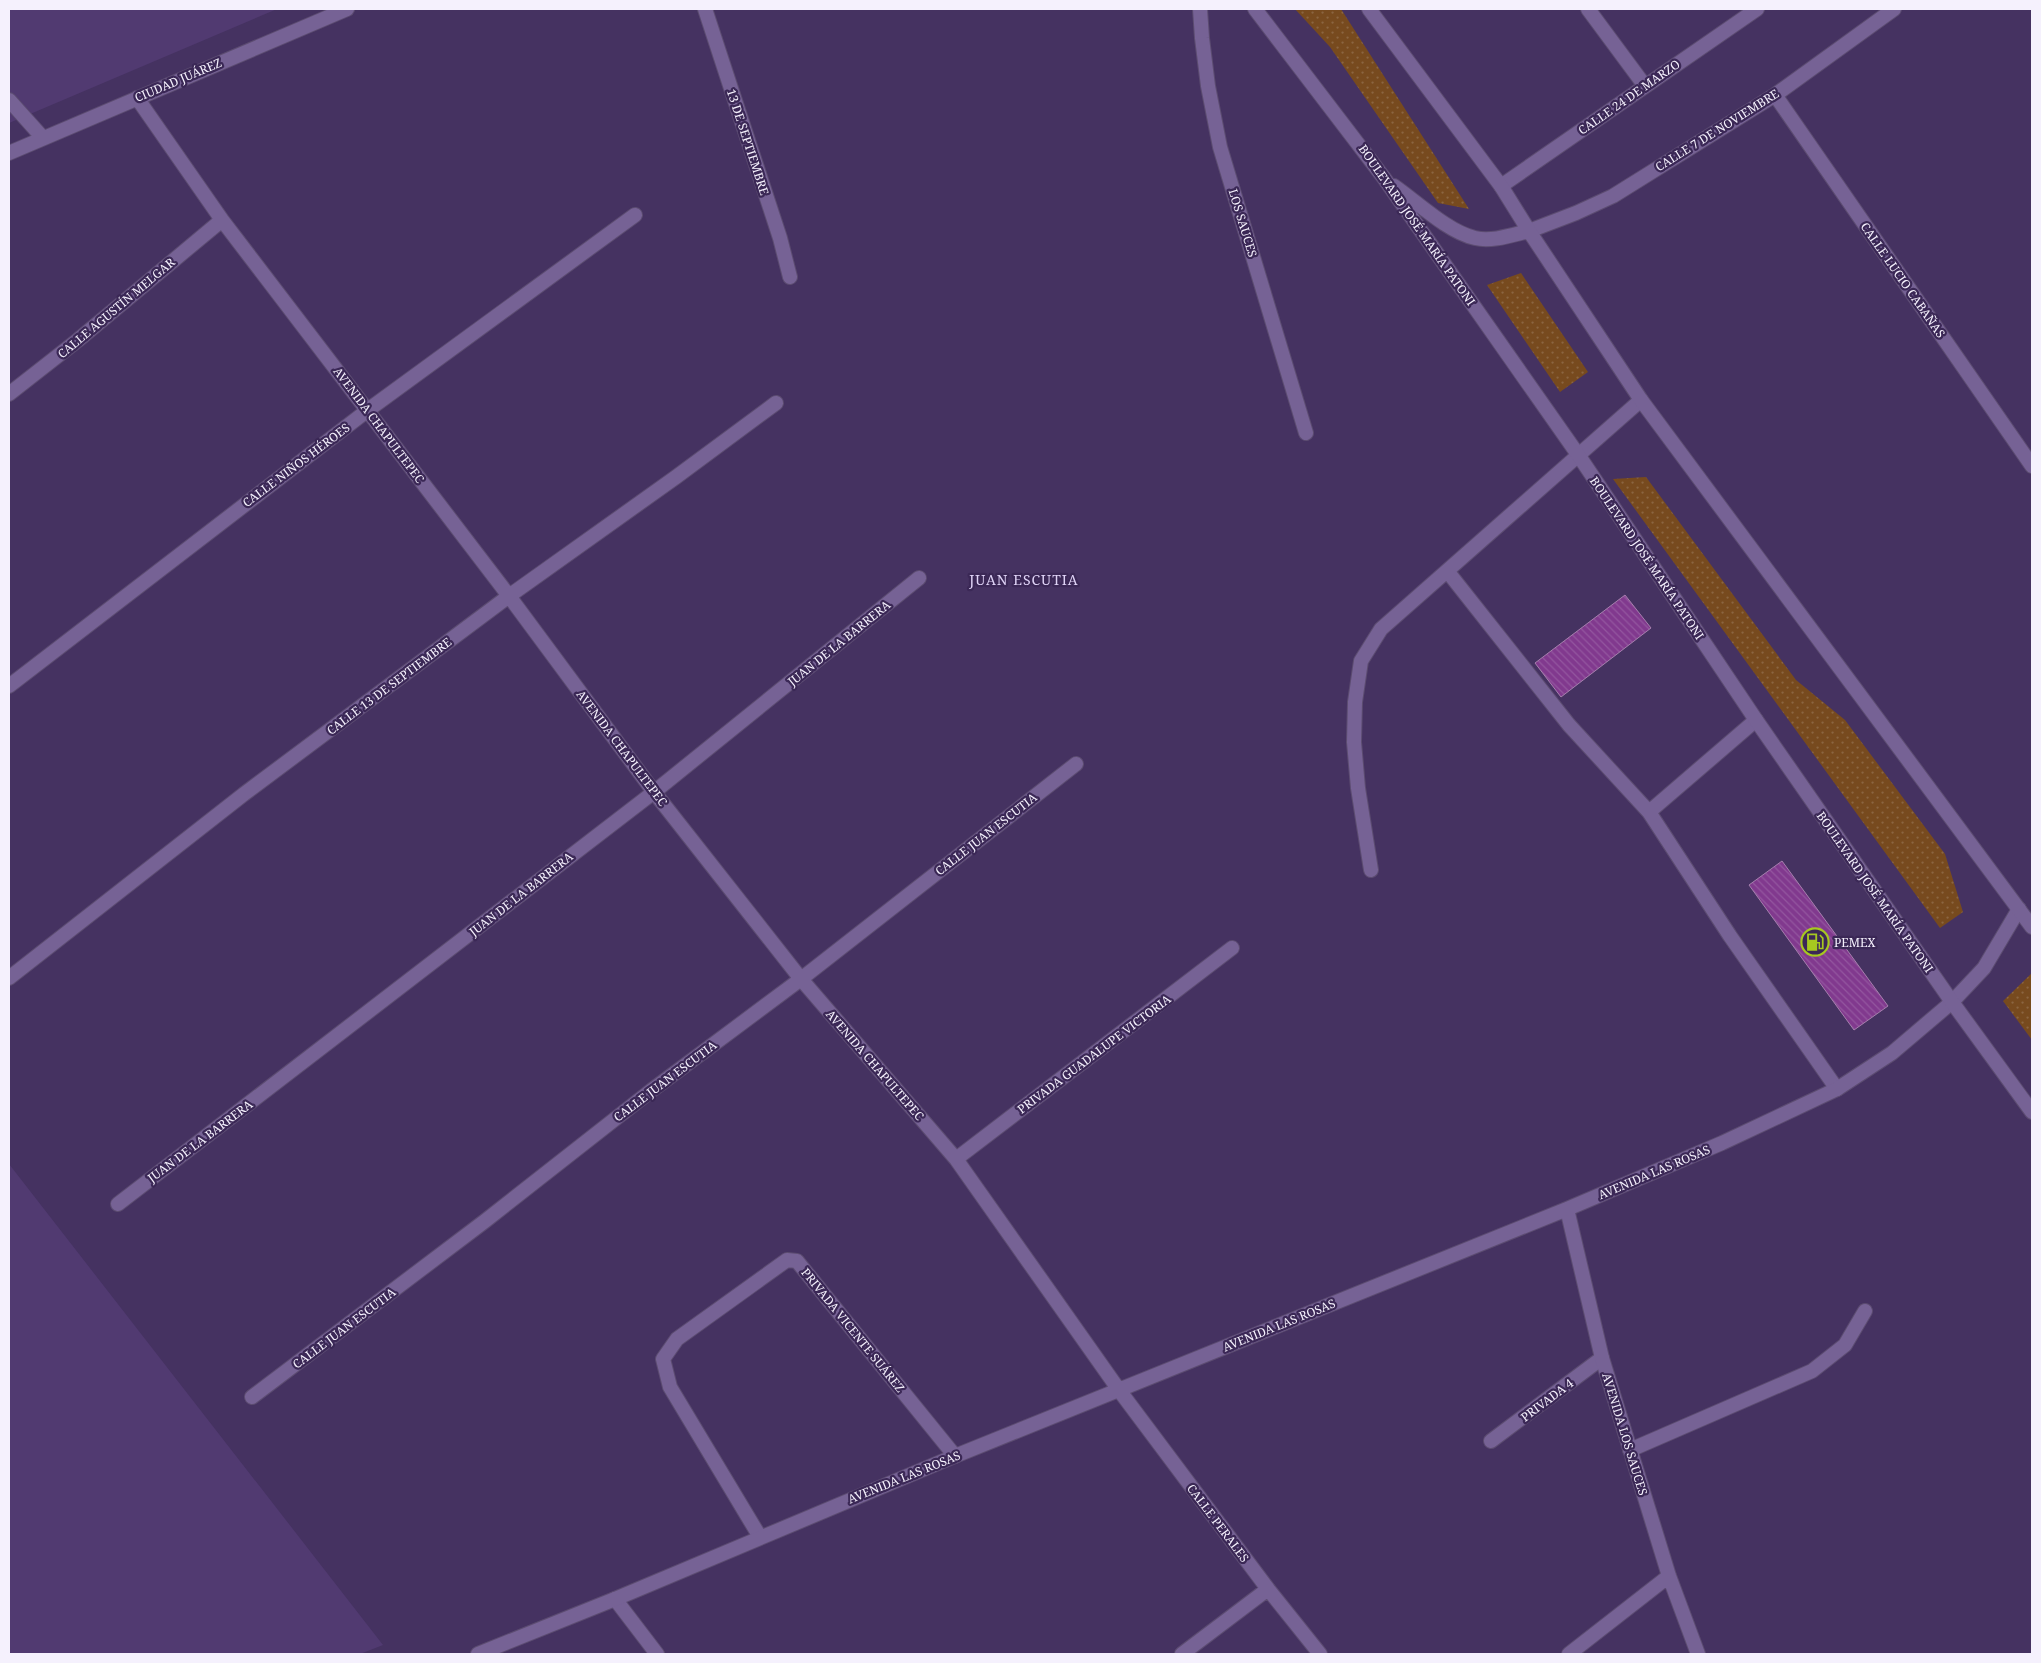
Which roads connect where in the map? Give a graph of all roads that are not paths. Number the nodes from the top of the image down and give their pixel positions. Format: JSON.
{"nodes":[{"id":1,"x":348,"y":9,"type":"edge"},
{"id":2,"x":705,"y":9,"type":"edge"},
{"id":3,"x":1200,"y":9,"type":"edge"},
{"id":4,"x":1255,"y":9,"type":"edge"},
{"id":5,"x":1369,"y":9,"type":"edge"},
{"id":6,"x":1588,"y":9,"type":"edge"},
{"id":7,"x":1757,"y":9,"type":"edge"},
{"id":8,"x":1894,"y":9,"type":"edge"},
{"id":9,"x":1645,"y":86,"type":"junction"},
{"id":10,"x":1775,"y":95,"type":"junction"},
{"id":11,"x":137,"y":98,"type":"junction"},
{"id":12,"x":9,"y":100,"type":"edge"},
{"id":13,"x":43,"y":138,"type":"junction"},
{"id":14,"x":9,"y":153,"type":"edge"},
{"id":15,"x":1384,"y":178,"type":"junction"},
{"id":16,"x":1501,"y":186,"type":"junction"},
{"id":17,"x":635,"y":214,"type":"dead end"},
{"id":18,"x":222,"y":220,"type":"junction"},
{"id":19,"x":1529,"y":231,"type":"junction"},
{"id":20,"x":790,"y":277,"type":"dead end"},
{"id":21,"x":9,"y":394,"type":"edge"},
{"id":22,"x":1641,"y":400,"type":"junction"},
{"id":23,"x":776,"y":403,"type":"dead end"},
{"id":24,"x":368,"y":410,"type":"junction"},
{"id":25,"x":1306,"y":434,"type":"dead end"},
{"id":26,"x":1579,"y":456,"type":"junction"},
{"id":27,"x":2032,"y":466,"type":"edge"},
{"id":28,"x":1448,"y":572,"type":"junction"},
{"id":29,"x":919,"y":578,"type":"dead end"},
{"id":30,"x":509,"y":596,"type":"junction"},
{"id":31,"x":9,"y":686,"type":"edge"},
{"id":32,"x":1756,"y":720,"type":"junction"},
{"id":33,"x":1076,"y":764,"type":"dead end"},
{"id":34,"x":654,"y":792,"type":"junction"},
{"id":35,"x":1649,"y":812,"type":"junction"},
{"id":36,"x":1371,"y":870,"type":"dead end"},
{"id":37,"x":2019,"y":909,"type":"junction"},
{"id":38,"x":2032,"y":927,"type":"edge"},
{"id":39,"x":1232,"y":948,"type":"dead end"},
{"id":40,"x":9,"y":978,"type":"edge"},
{"id":41,"x":801,"y":979,"type":"junction"},
{"id":42,"x":1952,"y":1002,"type":"junction"},
{"id":43,"x":1837,"y":1090,"type":"junction"},
{"id":44,"x":2032,"y":1112,"type":"edge"},
{"id":45,"x":956,"y":1159,"type":"junction"},
{"id":46,"x":118,"y":1204,"type":"dead end"},
{"id":47,"x":1567,"y":1209,"type":"junction"},
{"id":48,"x":1865,"y":1311,"type":"dead end"},
{"id":49,"x":1602,"y":1358,"type":"junction"},
{"id":50,"x":1119,"y":1390,"type":"junction"},
{"id":51,"x":252,"y":1397,"type":"dead end"},
{"id":52,"x":1491,"y":1441,"type":"dead end"},
{"id":53,"x":1630,"y":1450,"type":"junction"},
{"id":54,"x":955,"y":1456,"type":"junction"},
{"id":55,"x":760,"y":1537,"type":"junction"},
{"id":56,"x":1669,"y":1576,"type":"junction"},
{"id":57,"x":1268,"y":1589,"type":"junction"},
{"id":58,"x":615,"y":1599,"type":"junction"},
{"id":59,"x":478,"y":1654,"type":"edge"},
{"id":60,"x":657,"y":1654,"type":"edge"},
{"id":61,"x":1182,"y":1654,"type":"edge"},
{"id":62,"x":1320,"y":1654,"type":"edge"},
{"id":63,"x":1569,"y":1654,"type":"edge"},
{"id":64,"x":1698,"y":1654,"type":"edge"}],
"edges":[{"from":1,"to":11,"type":"street","name":"CIUDAD JUÁREZ"},
{"from":2,"to":20,"type":"street","name":"13 DE SEPTIEMBRE"},
{"from":3,"to":25,"type":"street","name":"LOS SAUCES"},
{"from":4,"to":15,"type":"street","name":"BOULEVARD JOSÉ MARÍA PATONI"},
{"from":5,"to":16,"type":"street"},
{"from":6,"to":9,"type":"street"},
{"from":7,"to":9,"type":"street","name":"CALLE 24 DE MARZO"},
{"from":8,"to":10,"type":"street","name":"CALLE 7 DE NOVIEMBRE"},
{"from":9,"to":16,"type":"street","name":"CALLE 24 DE MARZO"},
{"from":10,"to":19,"type":"street","name":"CALLE 7 DE NOVIEMBRE"},
{"from":10,"to":27,"type":"street","name":"CALLE LUCIO CABAÑAS"},
{"from":11,"to":13,"type":"street","name":"CIUDAD JUÁREZ"},
{"from":11,"to":18,"type":"street","name":"AVENIDA CHAPULTEPEC"},
{"from":12,"to":13,"type":"street"},
{"from":13,"to":14,"type":"street","name":"CIUDAD JUÁREZ"},
{"from":15,"to":19,"type":"street","name":"CALLE 7 DE NOVIEMBRE"},
{"from":15,"to":26,"type":"street","name":"BOULEVARD JOSÉ MARÍA PATONI"},
{"from":16,"to":19,"type":"street"},
{"from":17,"to":24,"type":"street","name":"CALLE NIÑOS HÉROES"},
{"from":18,"to":21,"type":"street","name":"CALLE AGUSTÍN MELGAR"},
{"from":18,"to":24,"type":"street","name":"AVENIDA CHAPULTEPEC"},
{"from":19,"to":22,"type":"street"},
{"from":22,"to":26,"type":"street"},
{"from":22,"to":37,"type":"street"},
{"from":23,"to":30,"type":"street","name":"CALLE 13 DE SEPTIEMBRE"},
{"from":24,"to":30,"type":"street","name":"AVENIDA CHAPULTEPEC"},
{"from":24,"to":31,"type":"street","name":"CALLE NIÑOS HÉROES"},
{"from":26,"to":28,"type":"street"},
{"from":26,"to":32,"type":"street","name":"BOULEVARD JOSÉ MARÍA PATONI"},
{"from":28,"to":35,"type":"street"},
{"from":28,"to":36,"type":"street"},
{"from":29,"to":34,"type":"street","name":"JUAN DE LA BARRERA"},
{"from":30,"to":34,"type":"street","name":"AVENIDA CHAPULTEPEC"},
{"from":30,"to":40,"type":"street","name":"CALLE 13 DE SEPTIEMBRE"},
{"from":32,"to":35,"type":"street"},
{"from":32,"to":42,"type":"street","name":"BOULEVARD JOSÉ MARÍA PATONI"},
{"from":33,"to":41,"type":"street","name":"CALLE JUAN ESCUTIA"},
{"from":34,"to":41,"type":"street","name":"AVENIDA CHAPULTEPEC"},
{"from":34,"to":46,"type":"street","name":"JUAN DE LA BARRERA"},
{"from":35,"to":43,"type":"street"},
{"from":37,"to":38,"type":"street"},
{"from":37,"to":42,"type":"street","name":"AVENIDA LAS ROSAS"},
{"from":39,"to":45,"type":"street","name":"PRIVADA GUADALUPE VICTORIA"},
{"from":41,"to":45,"type":"street","name":"AVENIDA CHAPULTEPEC"},
{"from":41,"to":51,"type":"street","name":"CALLE JUAN ESCUTIA"},
{"from":42,"to":43,"type":"street","name":"AVENIDA LAS ROSAS"},
{"from":42,"to":44,"type":"street","name":"BOULEVARD JOSÉ MARÍA PATONI"},
{"from":43,"to":47,"type":"street","name":"AVENIDA LAS ROSAS"},
{"from":45,"to":50,"type":"street","name":"AVENIDA CHAPULTEPEC"},
{"from":47,"to":49,"type":"street","name":"AVENIDA LOS SAUCES"},
{"from":47,"to":50,"type":"street","name":"AVENIDA LAS ROSAS"},
{"from":48,"to":53,"type":"street"},
{"from":49,"to":52,"type":"street","name":"PRIVADA 4"},
{"from":49,"to":53,"type":"street","name":"AVENIDA LOS SAUCES"},
{"from":50,"to":54,"type":"street","name":"AVENIDA LAS ROSAS"},
{"from":50,"to":57,"type":"street","name":"CALLE PERALES"},
{"from":53,"to":56,"type":"street","name":"AVENIDA LOS SAUCES"},
{"from":54,"to":55,"type":"street","name":"AVENIDA LAS ROSAS"},
{"from":54,"to":55,"type":"street","name":"PRIVADA VICENTE SUÁREZ"},
{"from":55,"to":58,"type":"street","name":"AVENIDA LAS ROSAS"},
{"from":56,"to":63,"type":"street"},
{"from":56,"to":64,"type":"street","name":"AVENIDA LOS SAUCES"},
{"from":57,"to":61,"type":"street"},
{"from":57,"to":62,"type":"street","name":"CALLE PERALES"},
{"from":58,"to":59,"type":"street","name":"AVENIDA LAS ROSAS"},
{"from":58,"to":60,"type":"street"}]}
